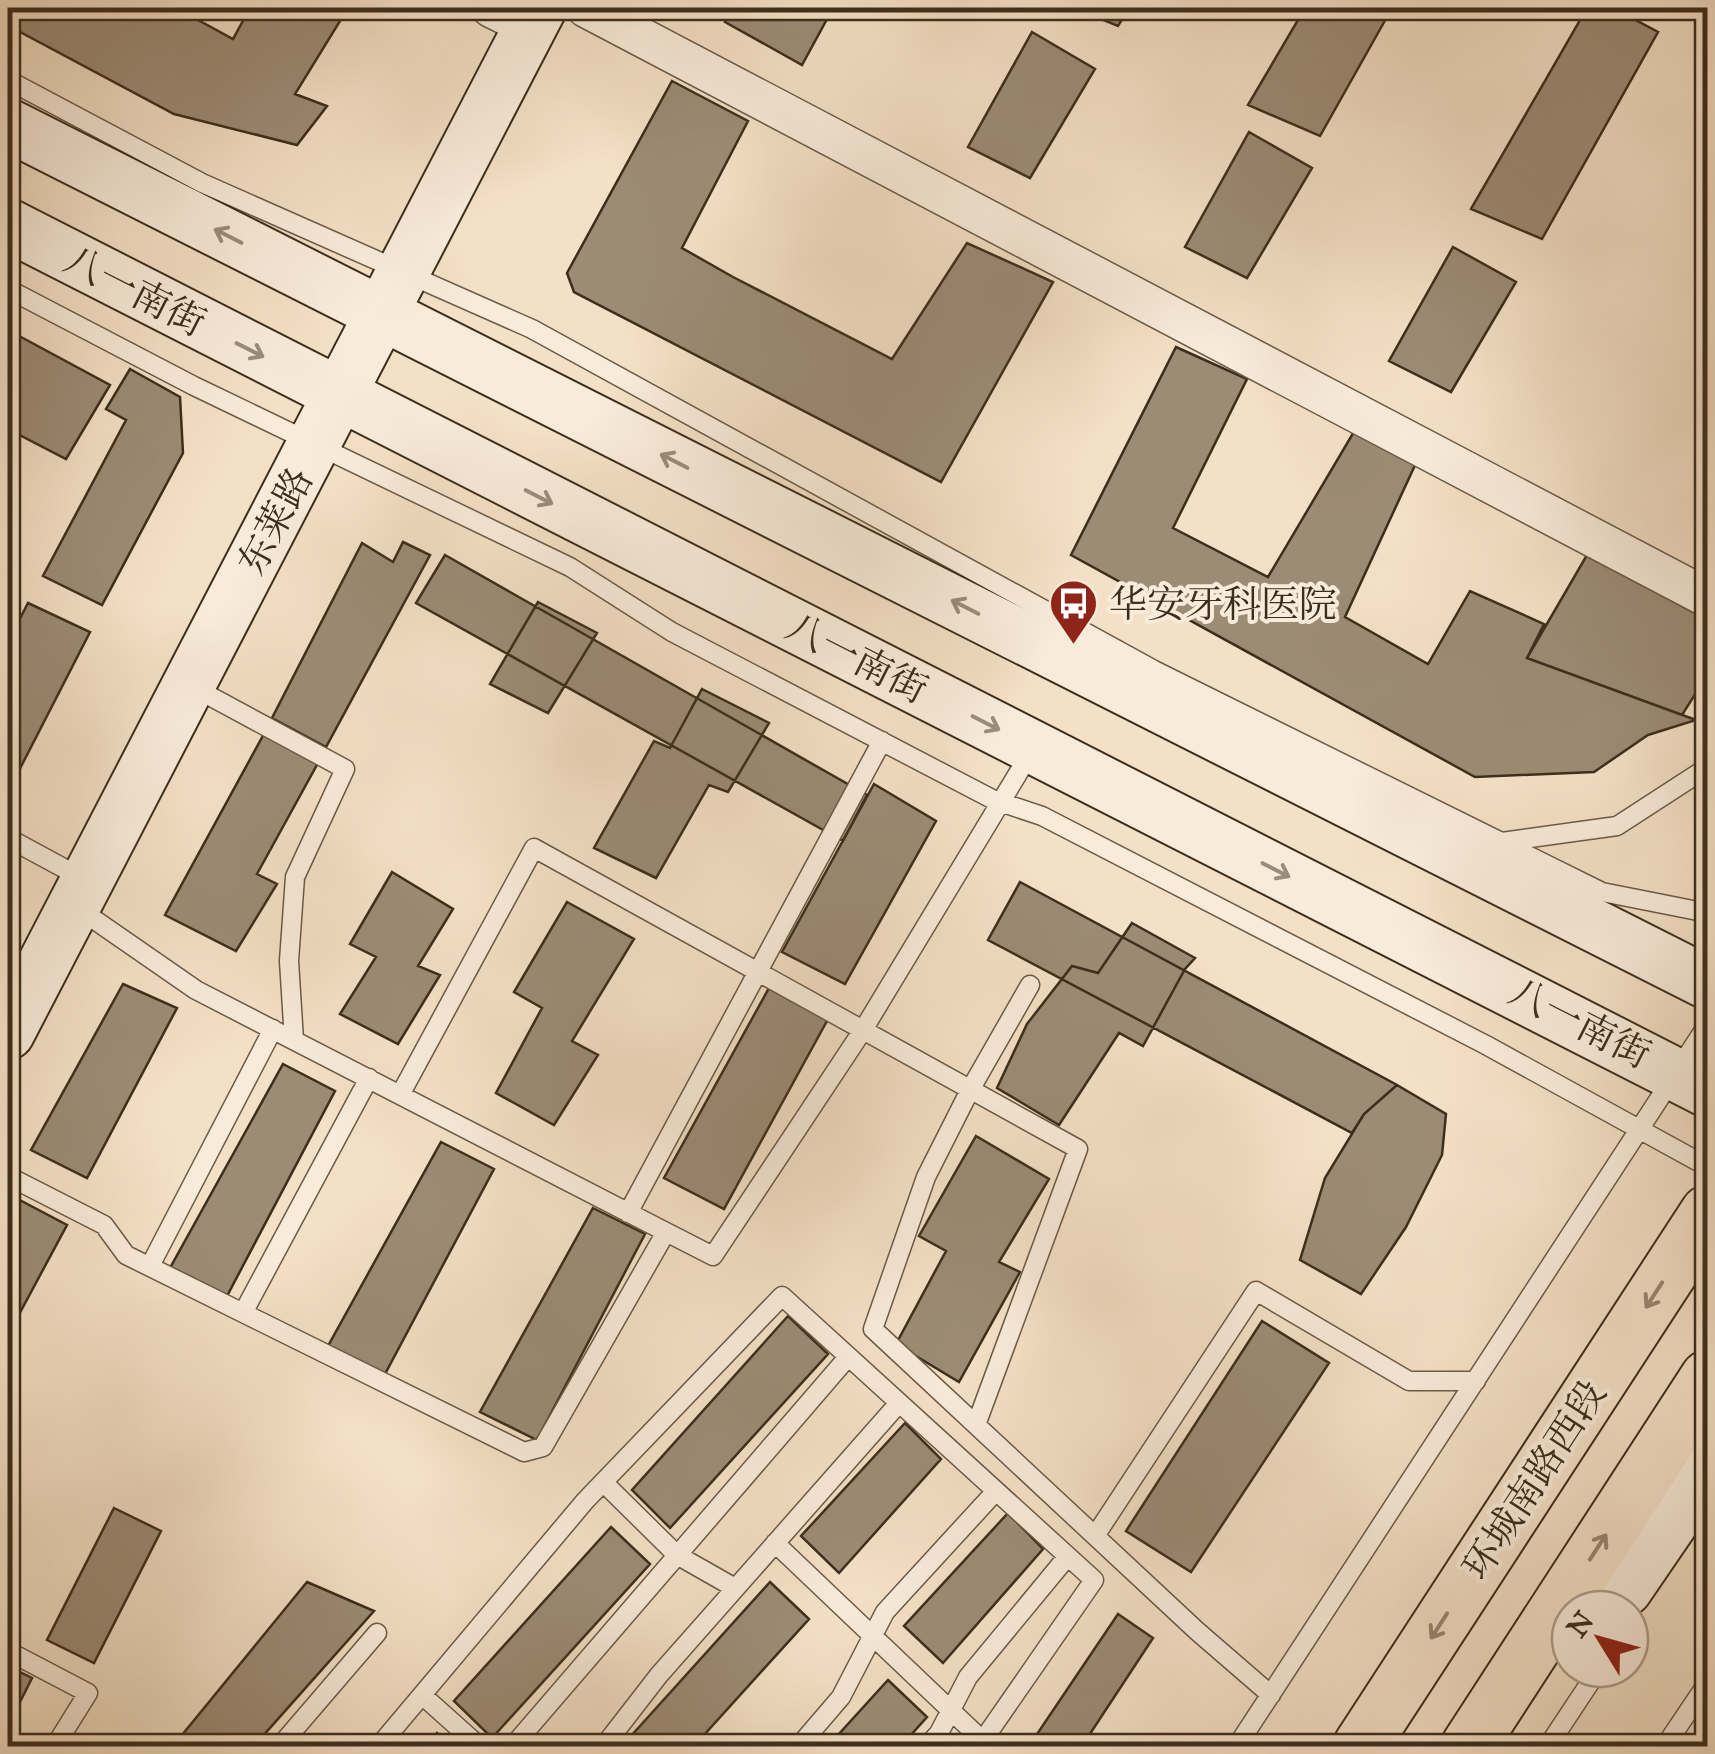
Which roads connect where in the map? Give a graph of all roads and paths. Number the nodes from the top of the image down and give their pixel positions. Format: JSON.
{"nodes":[{"id":1,"x":586,"y":8,"type":"edge"},
{"id":2,"x":520,"y":14,"type":"edge"},
{"id":3,"x":8,"y":80,"type":"edge"},
{"id":4,"x":8,"y":125,"type":"edge"},
{"id":5,"x":8,"y":225,"type":"edge"},
{"id":6,"x":8,"y":289,"type":"edge"},
{"id":7,"x":393,"y":293,"type":"junction"},
{"id":8,"x":340,"y":397,"type":"junction"},
{"id":9,"x":315,"y":445,"type":"junction"},
{"id":10,"x":1708,"y":598,"type":"edge"},
{"id":11,"x":190,"y":685,"type":"junction"},
{"id":12,"x":882,"y":741,"type":"junction"},
{"id":13,"x":1034,"y":747,"type":"junction"},
{"id":14,"x":1708,"y":767,"type":"edge"},
{"id":15,"x":1000,"y":802,"type":"junction"},
{"id":16,"x":8,"y":838,"type":"edge"},
{"id":17,"x":1501,"y":842,"type":"junction"},
{"id":18,"x":81,"y":894,"type":"junction"},
{"id":19,"x":1708,"y":914,"type":"edge"},
{"id":20,"x":1640,"y":949,"type":"junction"},
{"id":21,"x":1708,"y":953,"type":"edge"},
{"id":22,"x":758,"y":972,"type":"junction"},
{"id":23,"x":1708,"y":983,"type":"edge"},
{"id":24,"x":1030,"y":985,"type":"dead end"},
{"id":25,"x":1708,"y":1024,"type":"edge"},
{"id":26,"x":273,"y":1029,"type":"junction"},
{"id":27,"x":863,"y":1030,"type":"junction"},
{"id":28,"x":8,"y":1034,"type":"edge"},
{"id":29,"x":294,"y":1040,"type":"junction"},
{"id":30,"x":369,"y":1078,"type":"junction"},
{"id":31,"x":1692,"y":1082,"type":"edge"},
{"id":32,"x":970,"y":1090,"type":"junction"},
{"id":33,"x":400,"y":1095,"type":"junction"},
{"id":34,"x":1640,"y":1130,"type":"junction"},
{"id":35,"x":1708,"y":1167,"type":"edge"},
{"id":36,"x":8,"y":1176,"type":"edge"},
{"id":37,"x":628,"y":1213,"type":"junction"},
{"id":38,"x":1708,"y":1213,"type":"edge"},
{"id":39,"x":666,"y":1232,"type":"junction"},
{"id":40,"x":150,"y":1266,"type":"junction"},
{"id":41,"x":244,"y":1313,"type":"junction"},
{"id":42,"x":848,"y":1357,"type":"junction"},
{"id":43,"x":1708,"y":1378,"type":"edge"},
{"id":44,"x":1476,"y":1381,"type":"junction"},
{"id":45,"x":898,"y":1403,"type":"junction"},
{"id":46,"x":976,"y":1425,"type":"junction"},
{"id":47,"x":1708,"y":1469,"type":"edge"},
{"id":48,"x":603,"y":1482,"type":"junction"},
{"id":49,"x":996,"y":1491,"type":"junction"},
{"id":50,"x":1708,"y":1502,"type":"edge"},
{"id":51,"x":1688,"y":1532,"type":"dead end"},
{"id":52,"x":1095,"y":1536,"type":"junction"},
{"id":53,"x":775,"y":1543,"type":"junction"},
{"id":54,"x":678,"y":1555,"type":"junction"},
{"id":55,"x":1067,"y":1557,"type":"junction"},
{"id":56,"x":735,"y":1588,"type":"junction"},
{"id":57,"x":1627,"y":1589,"type":"edge"},
{"id":58,"x":377,"y":1634,"type":"dead end"},
{"id":59,"x":873,"y":1636,"type":"junction"},
{"id":60,"x":1550,"y":1650,"type":"edge"},
{"id":61,"x":8,"y":1652,"type":"edge"},
{"id":62,"x":1512,"y":1680,"type":"junction"},
{"id":63,"x":1708,"y":1682,"type":"edge"},
{"id":64,"x":1585,"y":1689,"type":"edge"},
{"id":65,"x":1271,"y":1694,"type":"junction"},
{"id":66,"x":422,"y":1695,"type":"junction"},
{"id":67,"x":950,"y":1710,"type":"junction"},
{"id":68,"x":981,"y":1744,"type":"edge"},
{"id":69,"x":55,"y":1746,"type":"edge"},
{"id":70,"x":280,"y":1746,"type":"edge"},
{"id":71,"x":379,"y":1746,"type":"edge"},
{"id":72,"x":479,"y":1746,"type":"edge"},
{"id":73,"x":513,"y":1746,"type":"edge"},
{"id":74,"x":604,"y":1746,"type":"edge"},
{"id":75,"x":799,"y":1746,"type":"edge"},
{"id":76,"x":927,"y":1746,"type":"edge"},
{"id":77,"x":1237,"y":1746,"type":"edge"},
{"id":78,"x":1360,"y":1746,"type":"edge"},
{"id":79,"x":1469,"y":1746,"type":"edge"},
{"id":80,"x":1548,"y":1746,"type":"edge"},
{"id":81,"x":1666,"y":1746,"type":"edge"}],
"edges":[{"from":1,"to":10,"type":"street"},
{"from":2,"to":7,"type":"main road","name":"东莱路"},
{"from":3,"to":7,"type":"lane"},
{"from":7,"to":4,"type":"main road","one_way":true},
{"from":5,"to":8,"type":"main road","name":"八一南街","one_way":true},
{"from":6,"to":9,"type":"lane"},
{"from":7,"to":8,"type":"main road","name":"东莱路"},
{"from":7,"to":17,"type":"lane"},
{"from":20,"to":7,"type":"main road","one_way":true},
{"from":8,"to":9,"type":"main road","name":"东莱路"},
{"from":8,"to":13,"type":"main road","name":"八一南街","one_way":true},
{"from":9,"to":11,"type":"main road","name":"东莱路"},
{"from":9,"to":12,"type":"lane"},
{"from":11,"to":18,"type":"main road","name":"东莱路"},
{"from":11,"to":29,"type":"lane"},
{"from":12,"to":15,"type":"lane"},
{"from":12,"to":22,"type":"lane"},
{"from":13,"to":15,"type":"lane"},
{"from":13,"to":31,"type":"main road","name":"八一南街","one_way":true},
{"from":14,"to":17,"type":"lane"},
{"from":15,"to":27,"type":"lane"},
{"from":15,"to":34,"type":"lane"},
{"from":16,"to":18,"type":"lane"},
{"from":17,"to":19,"type":"lane"},
{"from":18,"to":26,"type":"lane"},
{"from":18,"to":28,"type":"main road","name":"东莱路"},
{"from":20,"to":21,"type":"main road"},
{"from":20,"to":23,"type":"main road"},
{"from":22,"to":27,"type":"lane"},
{"from":22,"to":33,"type":"lane"},
{"from":22,"to":37,"type":"lane"},
{"from":24,"to":32,"type":"lane"},
{"from":25,"to":31,"type":"lane"},
{"from":26,"to":29,"type":"lane"},
{"from":26,"to":40,"type":"lane"},
{"from":27,"to":32,"type":"lane"},
{"from":27,"to":39,"type":"lane"},
{"from":29,"to":30,"type":"lane"},
{"from":30,"to":33,"type":"lane"},
{"from":30,"to":41,"type":"lane"},
{"from":31,"to":34,"type":"lane"},
{"from":32,"to":46,"type":"lane"},
{"from":32,"to":46,"type":"lane"},
{"from":33,"to":37,"type":"lane"},
{"from":34,"to":35,"type":"lane"},
{"from":34,"to":44,"type":"lane"},
{"from":36,"to":40,"type":"lane"},
{"from":37,"to":39,"type":"lane"},
{"from":38,"to":78,"type":"main road","name":"环城南路西段","one_way":true},
{"from":39,"to":41,"type":"lane"},
{"from":40,"to":41,"type":"lane"},
{"from":42,"to":45,"type":"lane"},
{"from":42,"to":48,"type":"lane"},
{"from":42,"to":54,"type":"lane"},
{"from":62,"to":43,"type":"main road","one_way":true},
{"from":44,"to":52,"type":"lane"},
{"from":44,"to":65,"type":"lane"},
{"from":45,"to":49,"type":"lane"},
{"from":45,"to":53,"type":"lane"},
{"from":46,"to":52,"type":"lane"},
{"from":47,"to":57,"type":"main road"},
{"from":48,"to":54,"type":"lane"},
{"from":48,"to":66,"type":"lane"},
{"from":49,"to":55,"type":"lane"},
{"from":49,"to":59,"type":"lane"},
{"from":50,"to":51,"type":"lane"},
{"from":52,"to":65,"type":"lane"},
{"from":53,"to":56,"type":"lane"},
{"from":53,"to":59,"type":"lane"},
{"from":54,"to":56,"type":"lane"},
{"from":54,"to":73,"type":"lane"},
{"from":55,"to":67,"type":"lane"},
{"from":55,"to":68,"type":"lane"},
{"from":56,"to":74,"type":"lane"},
{"from":58,"to":70,"type":"lane"},
{"from":59,"to":67,"type":"lane"},
{"from":59,"to":75,"type":"lane"},
{"from":60,"to":62,"type":"main road"},
{"from":61,"to":69,"type":"lane"},
{"from":62,"to":79,"type":"main road"},
{"from":63,"to":81,"type":"lane"},
{"from":64,"to":80,"type":"lane"},
{"from":65,"to":77,"type":"lane"},
{"from":66,"to":71,"type":"lane"},
{"from":66,"to":72,"type":"lane"},
{"from":67,"to":68,"type":"lane"},
{"from":67,"to":76,"type":"lane"}]}
